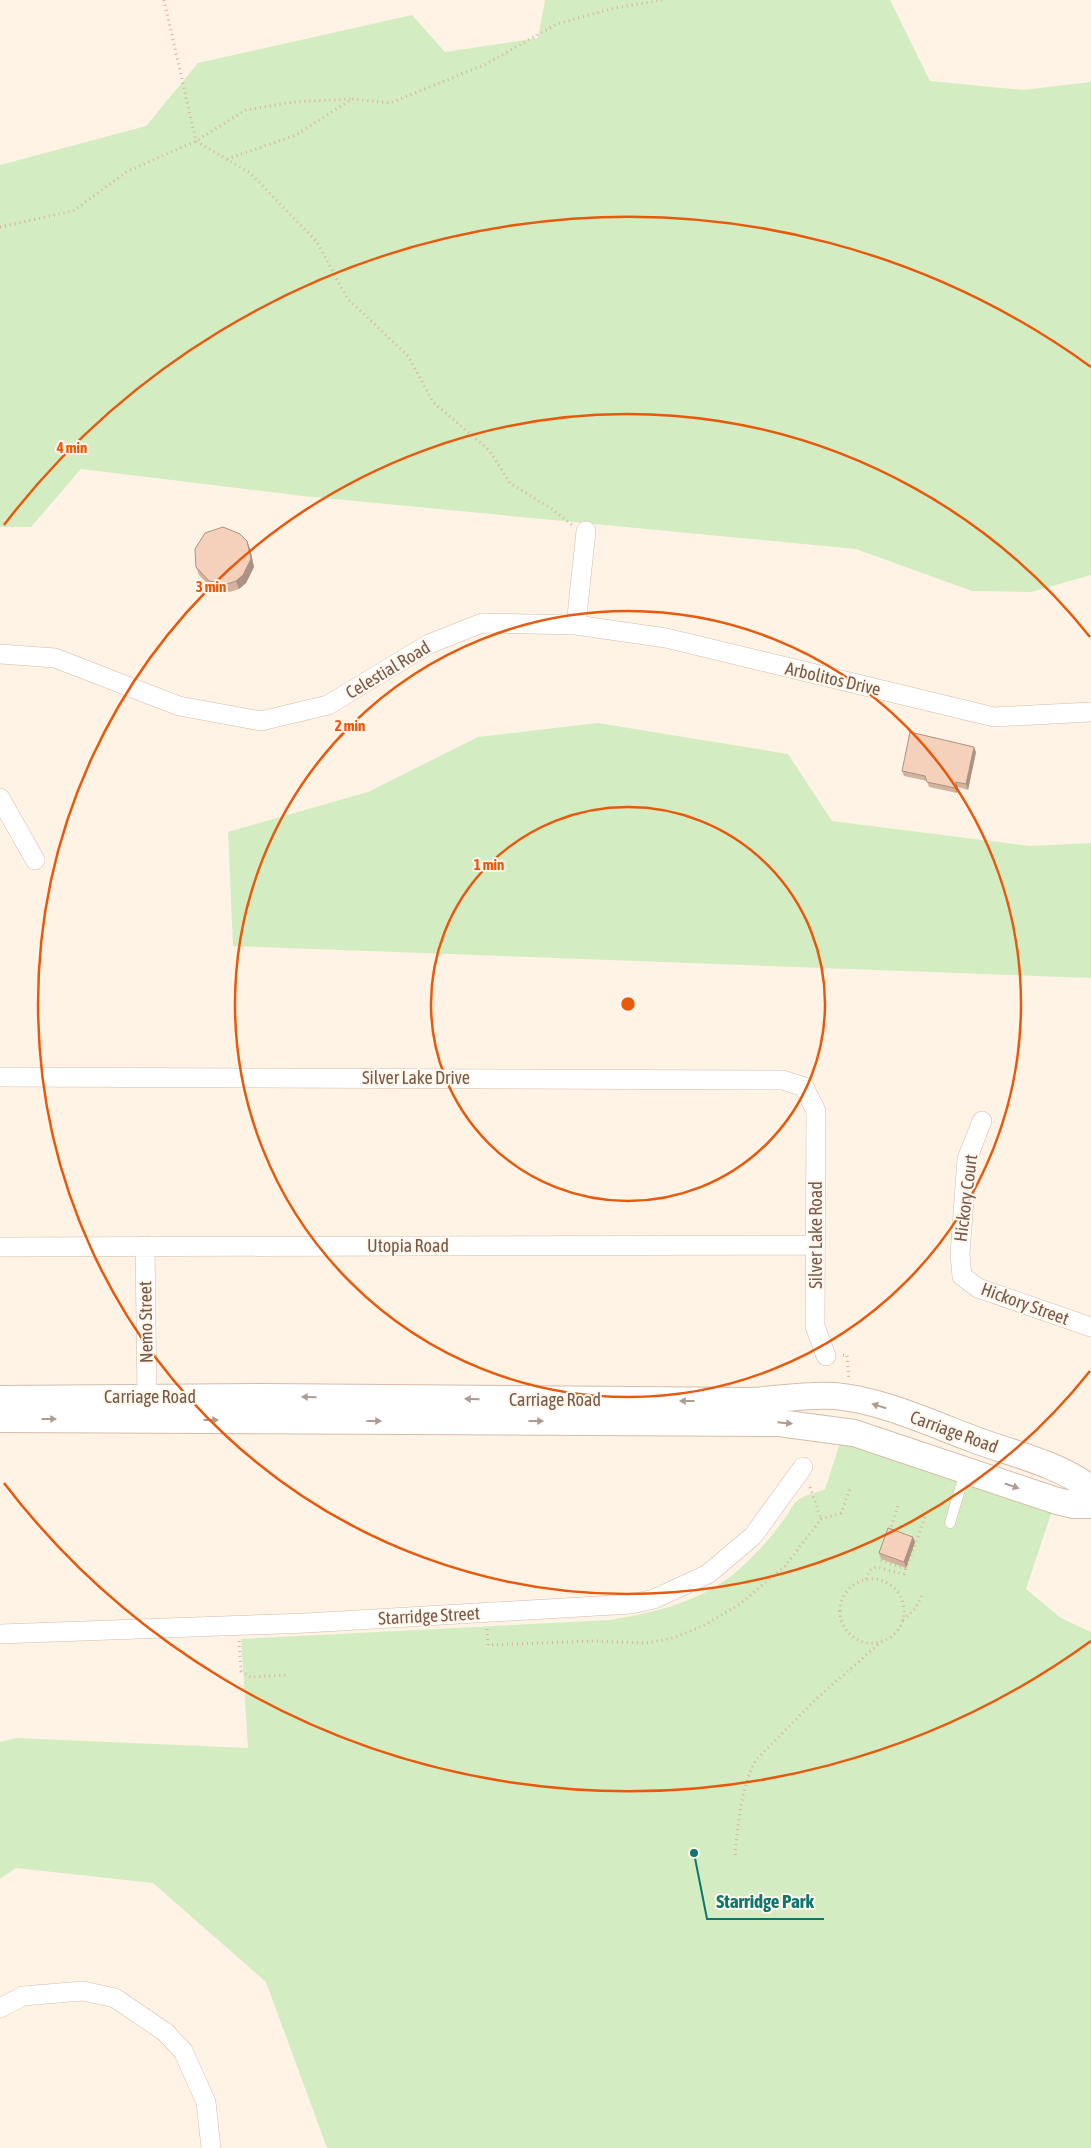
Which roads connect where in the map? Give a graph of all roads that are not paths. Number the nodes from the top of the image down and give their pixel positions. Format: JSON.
{"nodes":[{"id":1,"x":586,"y":535,"type":"road end"},
{"id":2,"x":576,"y":625,"type":"junction"},
{"id":3,"x":0,"y":654,"type":"edge"},
{"id":4,"x":1091,"y":712,"type":"edge"},
{"id":5,"x":0,"y":798,"type":"edge"},
{"id":6,"x":35,"y":860,"type":"dead end"},
{"id":7,"x":0,"y":1077,"type":"edge"},
{"id":8,"x":816,"y":1111,"type":"joint"},
{"id":9,"x":982,"y":1121,"type":"dead end"},
{"id":10,"x":815,"y":1244,"type":"junction"},
{"id":11,"x":145,"y":1246,"type":"junction"},
{"id":12,"x":0,"y":1247,"type":"edge"},
{"id":13,"x":962,"y":1276,"type":"joint"},
{"id":14,"x":1091,"y":1327,"type":"edge"},
{"id":15,"x":826,"y":1356,"type":"road end"},
{"id":16,"x":0,"y":1399,"type":"edge"},
{"id":17,"x":147,"y":1408,"type":"junction"},
{"id":18,"x":736,"y":1411,"type":"junction"},
{"id":19,"x":0,"y":1419,"type":"edge"},
{"id":20,"x":974,"y":1440,"type":"junction"},
{"id":21,"x":803,"y":1467,"type":"dead end"},
{"id":22,"x":965,"y":1471,"type":"junction"},
{"id":23,"x":1091,"y":1489,"type":"edge"},
{"id":24,"x":1091,"y":1504,"type":"edge"},
{"id":25,"x":950,"y":1523,"type":"dead end"},
{"id":26,"x":0,"y":1634,"type":"edge"},
{"id":27,"x":0,"y":2008,"type":"edge"},
{"id":28,"x":211,"y":2148,"type":"edge"}],
"edges":[{"from":1,"to":2,"type":"street"},
{"from":2,"to":3,"type":"street","name":"Celestial Road"},
{"from":2,"to":4,"type":"street","name":"Arbolitos Drive"},
{"from":5,"to":6,"type":"street"},
{"from":7,"to":8,"type":"street","name":"Silver Lake Drive"},
{"from":8,"to":10,"type":"street","name":"Silver Lake Road"},
{"from":9,"to":13,"type":"street","name":"Hickory Court"},
{"from":10,"to":11,"type":"street","name":"Utopia Road"},
{"from":10,"to":15,"type":"street","name":"Silver Lake Road"},
{"from":11,"to":12,"type":"street","name":"Utopia Road"},
{"from":11,"to":17,"type":"street","name":"Nemo Street"},
{"from":13,"to":14,"type":"street","name":"Hickory Street"},
{"from":16,"to":17,"type":"street","name":"Carriage Road"},
{"from":17,"to":18,"type":"street","name":"Carriage Road"},
{"from":19,"to":17,"type":"street","name":"Carriage Road","one_way":true},
{"from":20,"to":18,"type":"street","name":"Carriage Road","one_way":true},
{"from":18,"to":22,"type":"street","name":"Carriage Road","one_way":true},
{"from":20,"to":22,"type":"street"},
{"from":20,"to":23,"type":"street","name":"Carriage Road"},
{"from":21,"to":26,"type":"street","name":"Starridge Street"},
{"from":22,"to":24,"type":"street","name":"Carriage Road","one_way":true},
{"from":22,"to":25,"type":"lane"},
{"from":27,"to":28,"type":"street"}]}
